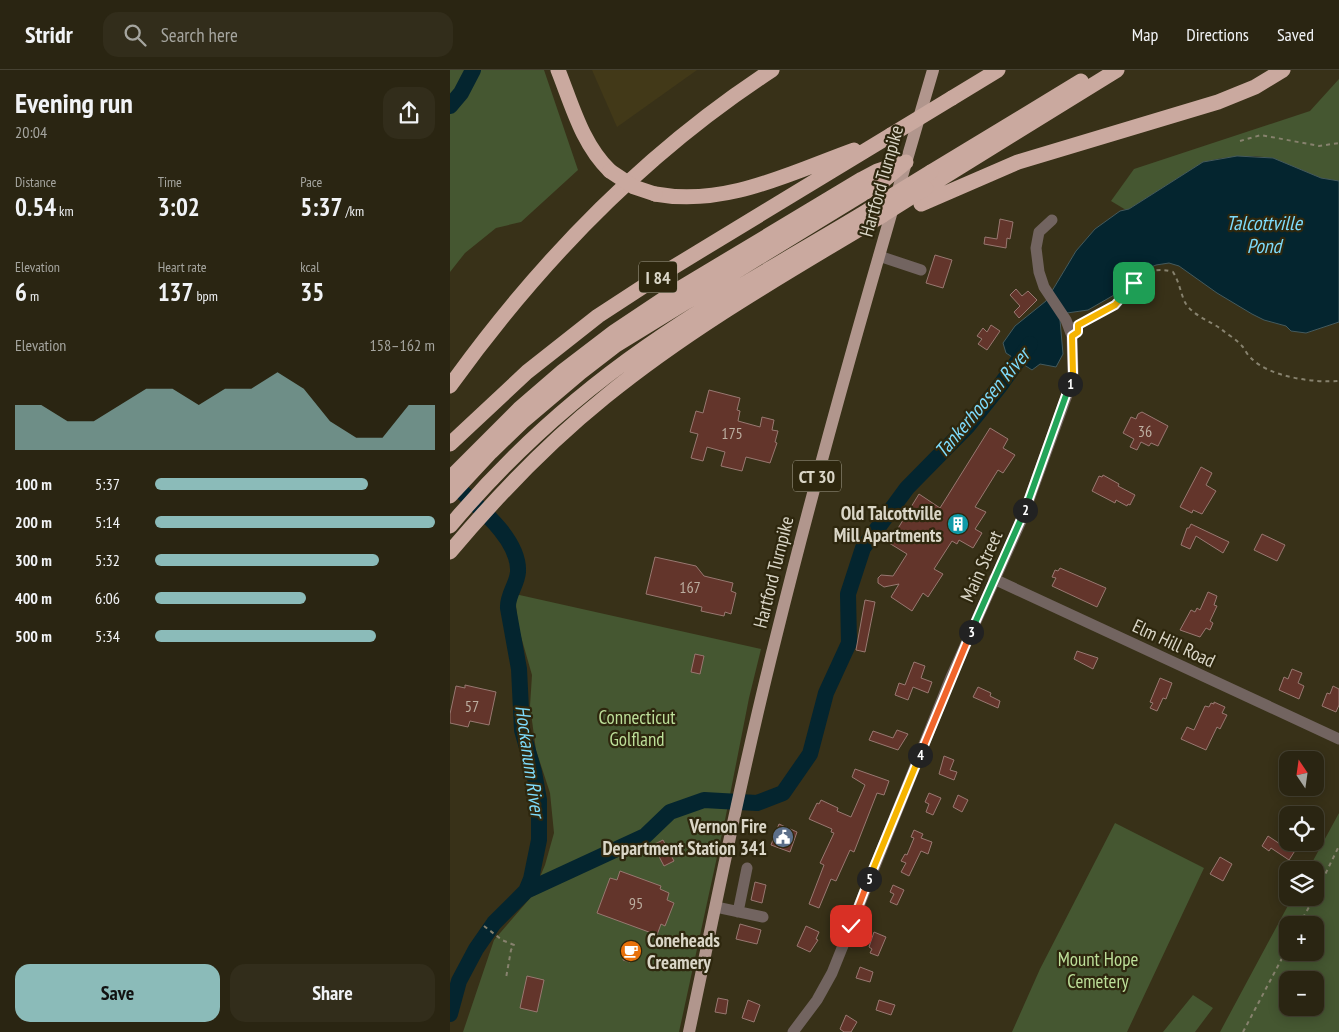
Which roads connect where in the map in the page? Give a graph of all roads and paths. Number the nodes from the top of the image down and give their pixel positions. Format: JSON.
{"nodes":[{"id":1,"x":558,"y":70,"type":"edge"},
{"id":2,"x":772,"y":70,"type":"edge"},
{"id":3,"x":933,"y":70,"type":"edge"},
{"id":4,"x":998,"y":70,"type":"edge"},
{"id":5,"x":1099,"y":70,"type":"edge"},
{"id":6,"x":1117,"y":70,"type":"edge"},
{"id":7,"x":1283,"y":70,"type":"edge"},
{"id":8,"x":889,"y":137,"type":"junction"},
{"id":9,"x":1240,"y":141,"type":"dead end"},
{"id":10,"x":1339,"y":143,"type":"edge"},
{"id":11,"x":906,"y":162,"type":"junction"},
{"id":12,"x":876,"y":212,"type":"junction"},
{"id":13,"x":1052,"y":220,"type":"dead end"},
{"id":14,"x":879,"y":256,"type":"junction"},
{"id":15,"x":921,"y":270,"type":"dead end"},
{"id":16,"x":1072,"y":336,"type":"junction"},
{"id":17,"x":1339,"y":381,"type":"edge"},
{"id":18,"x":450,"y":386,"type":"edge"},
{"id":19,"x":450,"y":444,"type":"edge"},
{"id":20,"x":470,"y":465,"type":"junction"},
{"id":21,"x":450,"y":478,"type":"edge"},
{"id":22,"x":450,"y":496,"type":"edge"},
{"id":23,"x":453,"y":522,"type":"edge"},
{"id":24,"x":450,"y":552,"type":"edge"},
{"id":25,"x":994,"y":579,"type":"junction"},
{"id":26,"x":1339,"y":739,"type":"edge"},
{"id":27,"x":1339,"y":846,"type":"edge"},
{"id":28,"x":747,"y":868,"type":"dead end"},
{"id":29,"x":1324,"y":876,"type":"edge"},
{"id":30,"x":716,"y":906,"type":"junction"},
{"id":31,"x":738,"y":912,"type":"junction"},
{"id":32,"x":763,"y":917,"type":"dead end"},
{"id":33,"x":484,"y":926,"type":"dead end"},
{"id":34,"x":1281,"y":961,"type":"edge"},
{"id":35,"x":506,"y":978,"type":"dead end"},
{"id":36,"x":689,"y":1032,"type":"edge"},
{"id":37,"x":793,"y":1032,"type":"edge"},
{"id":38,"x":1243,"y":1032,"type":"edge"}],
"edges":[{"from":1,"to":8,"type":"highway","bridge":true},
{"from":2,"to":18,"type":"highway"},
{"from":3,"to":11,"type":"main road","name":"Hartford Turnpike","number":"CT 30"},
{"from":4,"to":8,"type":"highway","number":"I 84","bridge":true},
{"from":5,"to":12,"type":"highway","bridge":true},
{"from":6,"to":12,"type":"highway","bridge":true},
{"from":7,"to":12,"type":"highway","bridge":true},
{"from":8,"to":19,"type":"highway","number":"I 84"},
{"from":9,"to":10,"type":"path"},
{"from":11,"to":14,"type":"main road","name":"Hartford Turnpike","number":"CT 30"},
{"from":11,"to":20,"type":"highway"},
{"from":12,"to":23,"type":"highway"},
{"from":12,"to":24,"type":"highway"},
{"from":13,"to":16,"type":"street","name":"Main Street"},
{"from":14,"to":15,"type":"street"},
{"from":14,"to":30,"type":"main road","name":"Hartford Turnpike","number":"CT 30"},
{"from":16,"to":17,"type":"path"},
{"from":16,"to":25,"type":"street","name":"Main Street"},
{"from":20,"to":21,"type":"highway"},
{"from":20,"to":22,"type":"highway"},
{"from":25,"to":26,"type":"street","name":"Elm Hill Road"},
{"from":25,"to":37,"type":"street","name":"Main Street"},
{"from":27,"to":29,"type":"path"},
{"from":28,"to":31,"type":"street"},
{"from":30,"to":31,"type":"street"},
{"from":30,"to":36,"type":"main road","name":"Hartford Turnpike","number":"CT 30"},
{"from":31,"to":32,"type":"street"},
{"from":33,"to":35,"type":"path"},
{"from":34,"to":38,"type":"path"}]}
